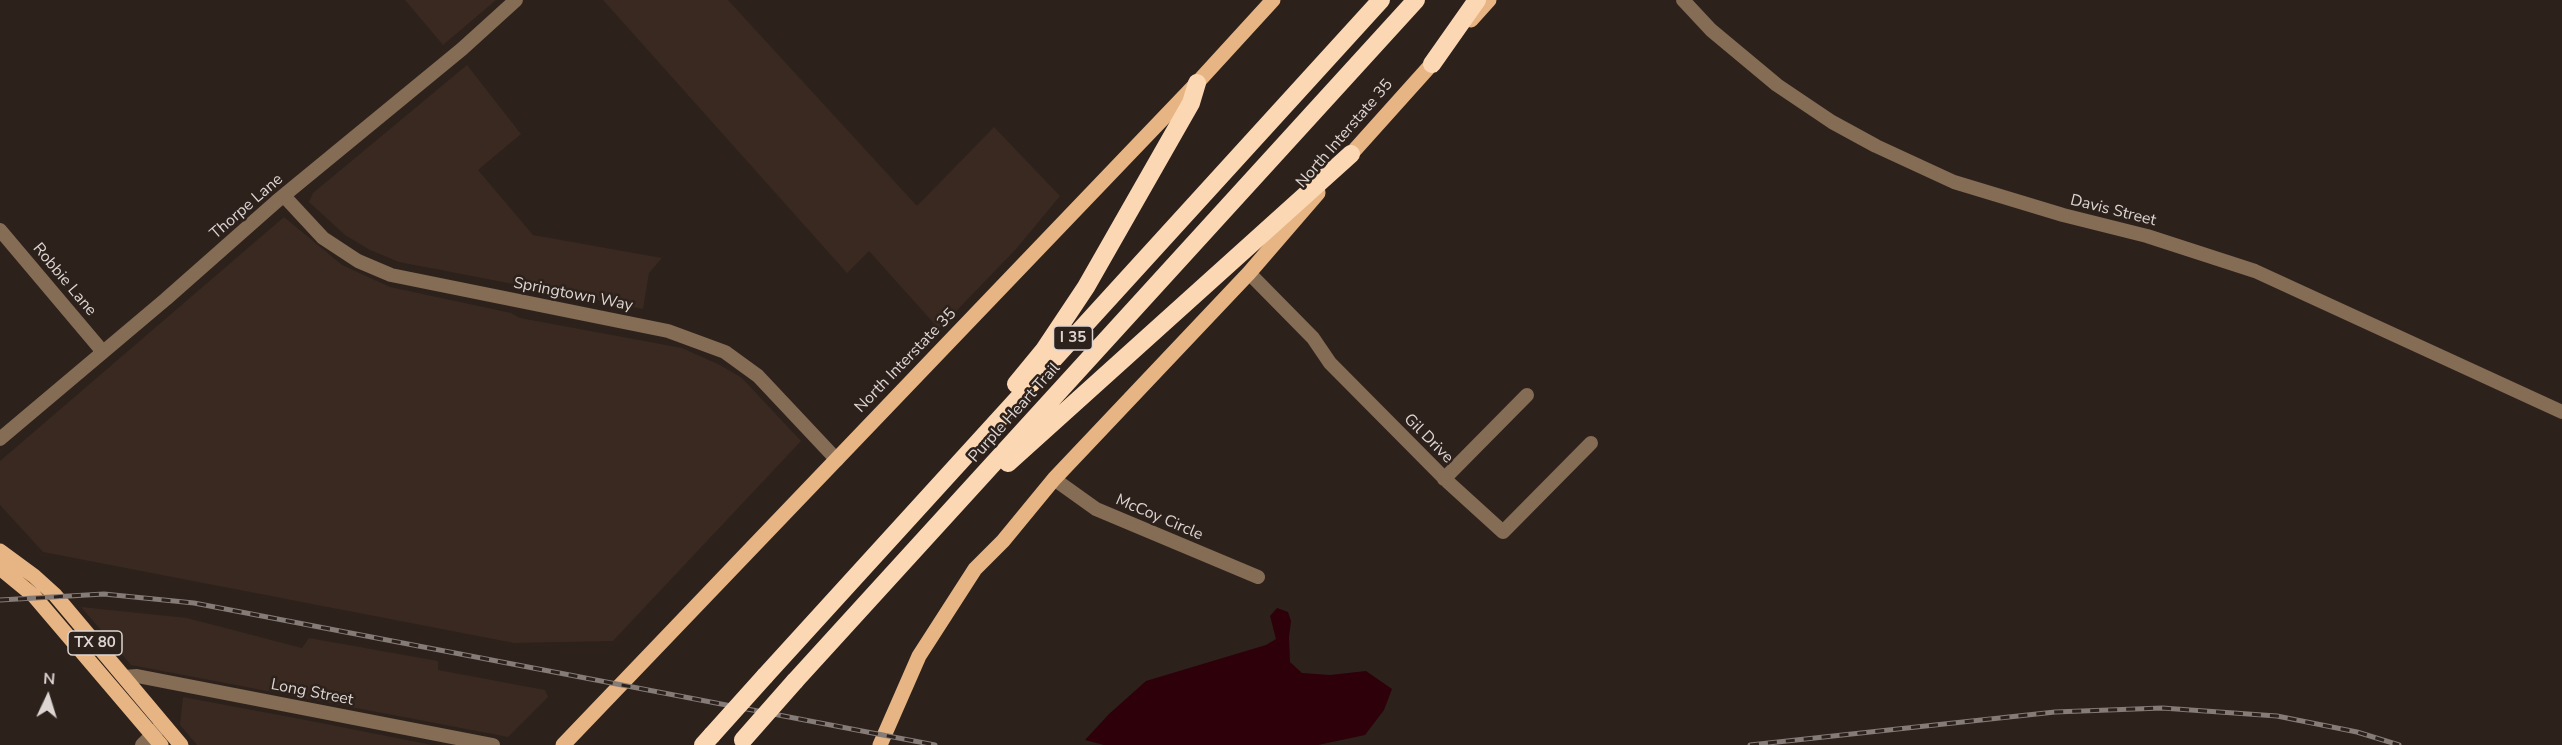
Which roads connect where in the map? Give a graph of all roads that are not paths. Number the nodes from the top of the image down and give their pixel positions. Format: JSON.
{"nodes":[{"id":1,"x":516,"y":0,"type":"edge"},
{"id":2,"x":1273,"y":0,"type":"edge"},
{"id":3,"x":1381,"y":0,"type":"edge"},
{"id":4,"x":1416,"y":0,"type":"edge"},
{"id":5,"x":1477,"y":0,"type":"edge"},
{"id":6,"x":1489,"y":0,"type":"edge"},
{"id":7,"x":1683,"y":0,"type":"edge"},
{"id":8,"x":1432,"y":64,"type":"junction"},
{"id":9,"x":1197,"y":83,"type":"junction"},
{"id":10,"x":1351,"y":154,"type":"junction"},
{"id":11,"x":284,"y":196,"type":"junction"},
{"id":12,"x":0,"y":230,"type":"edge"},
{"id":13,"x":1249,"y":273,"type":"junction"},
{"id":14,"x":103,"y":352,"type":"junction"},
{"id":15,"x":1527,"y":395,"type":"dead end"},
{"id":16,"x":2562,"y":412,"type":"edge"},
{"id":17,"x":0,"y":439,"type":"edge"},
{"id":18,"x":1591,"y":443,"type":"dead end"},
{"id":19,"x":837,"y":460,"type":"junction"},
{"id":20,"x":1054,"y":479,"type":"junction"},
{"id":21,"x":1444,"y":479,"type":"junction"},
{"id":22,"x":956,"y":506,"type":"junction"},
{"id":23,"x":888,"y":542,"type":"junction"},
{"id":24,"x":0,"y":551,"type":"edge"},
{"id":25,"x":0,"y":568,"type":"edge"},
{"id":26,"x":1258,"y":577,"type":"dead end"},
{"id":27,"x":124,"y":677,"type":"junction"},
{"id":28,"x":155,"y":737,"type":"edge"},
{"id":29,"x":707,"y":740,"type":"edge"},
{"id":30,"x":740,"y":742,"type":"edge"},
{"id":31,"x":181,"y":745,"type":"edge"},
{"id":32,"x":493,"y":745,"type":"edge"},
{"id":33,"x":562,"y":745,"type":"edge"},
{"id":34,"x":880,"y":745,"type":"edge"}],
"edges":[{"from":1,"to":11,"type":"street","name":"Thorpe Lane"},
{"from":2,"to":9,"type":"main road","name":"North Interstate 35"},
{"from":3,"to":23,"type":"highway","name":"Purple Heart Trail","number":"I 35"},
{"from":4,"to":22,"type":"highway","name":"Purple Heart Trail","number":"I 35"},
{"from":5,"to":8,"type":"highway"},
{"from":6,"to":8,"type":"main road","name":"North Interstate 35"},
{"from":7,"to":16,"type":"street","name":"Davis Street"},
{"from":8,"to":10,"type":"main road","name":"North Interstate 35"},
{"from":9,"to":19,"type":"main road","name":"North Interstate 35"},
{"from":9,"to":23,"type":"highway"},
{"from":10,"to":13,"type":"main road","name":"North Interstate 35"},
{"from":10,"to":22,"type":"highway"},
{"from":11,"to":14,"type":"street","name":"Thorpe Lane"},
{"from":11,"to":19,"type":"street","name":"Springtown Way"},
{"from":12,"to":14,"type":"street","name":"Robbie Lane"},
{"from":13,"to":20,"type":"main road","name":"North Interstate 35"},
{"from":13,"to":21,"type":"street","name":"Gil Drive"},
{"from":14,"to":17,"type":"street","name":"Thorpe Lane"},
{"from":15,"to":21,"type":"street"},
{"from":18,"to":21,"type":"street","name":"Gil Drive"},
{"from":19,"to":33,"type":"main road","name":"North Interstate 35"},
{"from":20,"to":26,"type":"street","name":"McCoy Circle"},
{"from":20,"to":34,"type":"main road","name":"North Interstate 35"},
{"from":22,"to":30,"type":"highway","name":"Purple Heart Trail","number":"I 35","bridge":true},
{"from":23,"to":29,"type":"highway","name":"Purple Heart Trail","number":"I 35","bridge":true},
{"from":24,"to":27,"type":"main road","number":"TX 80"},
{"from":25,"to":28,"type":"main road","number":"TX 80"},
{"from":27,"to":28,"type":"main road","number":"TX 80"},
{"from":27,"to":32,"type":"street","name":"Long Street"},
{"from":28,"to":31,"type":"main road","number":"TX 80"}]}
